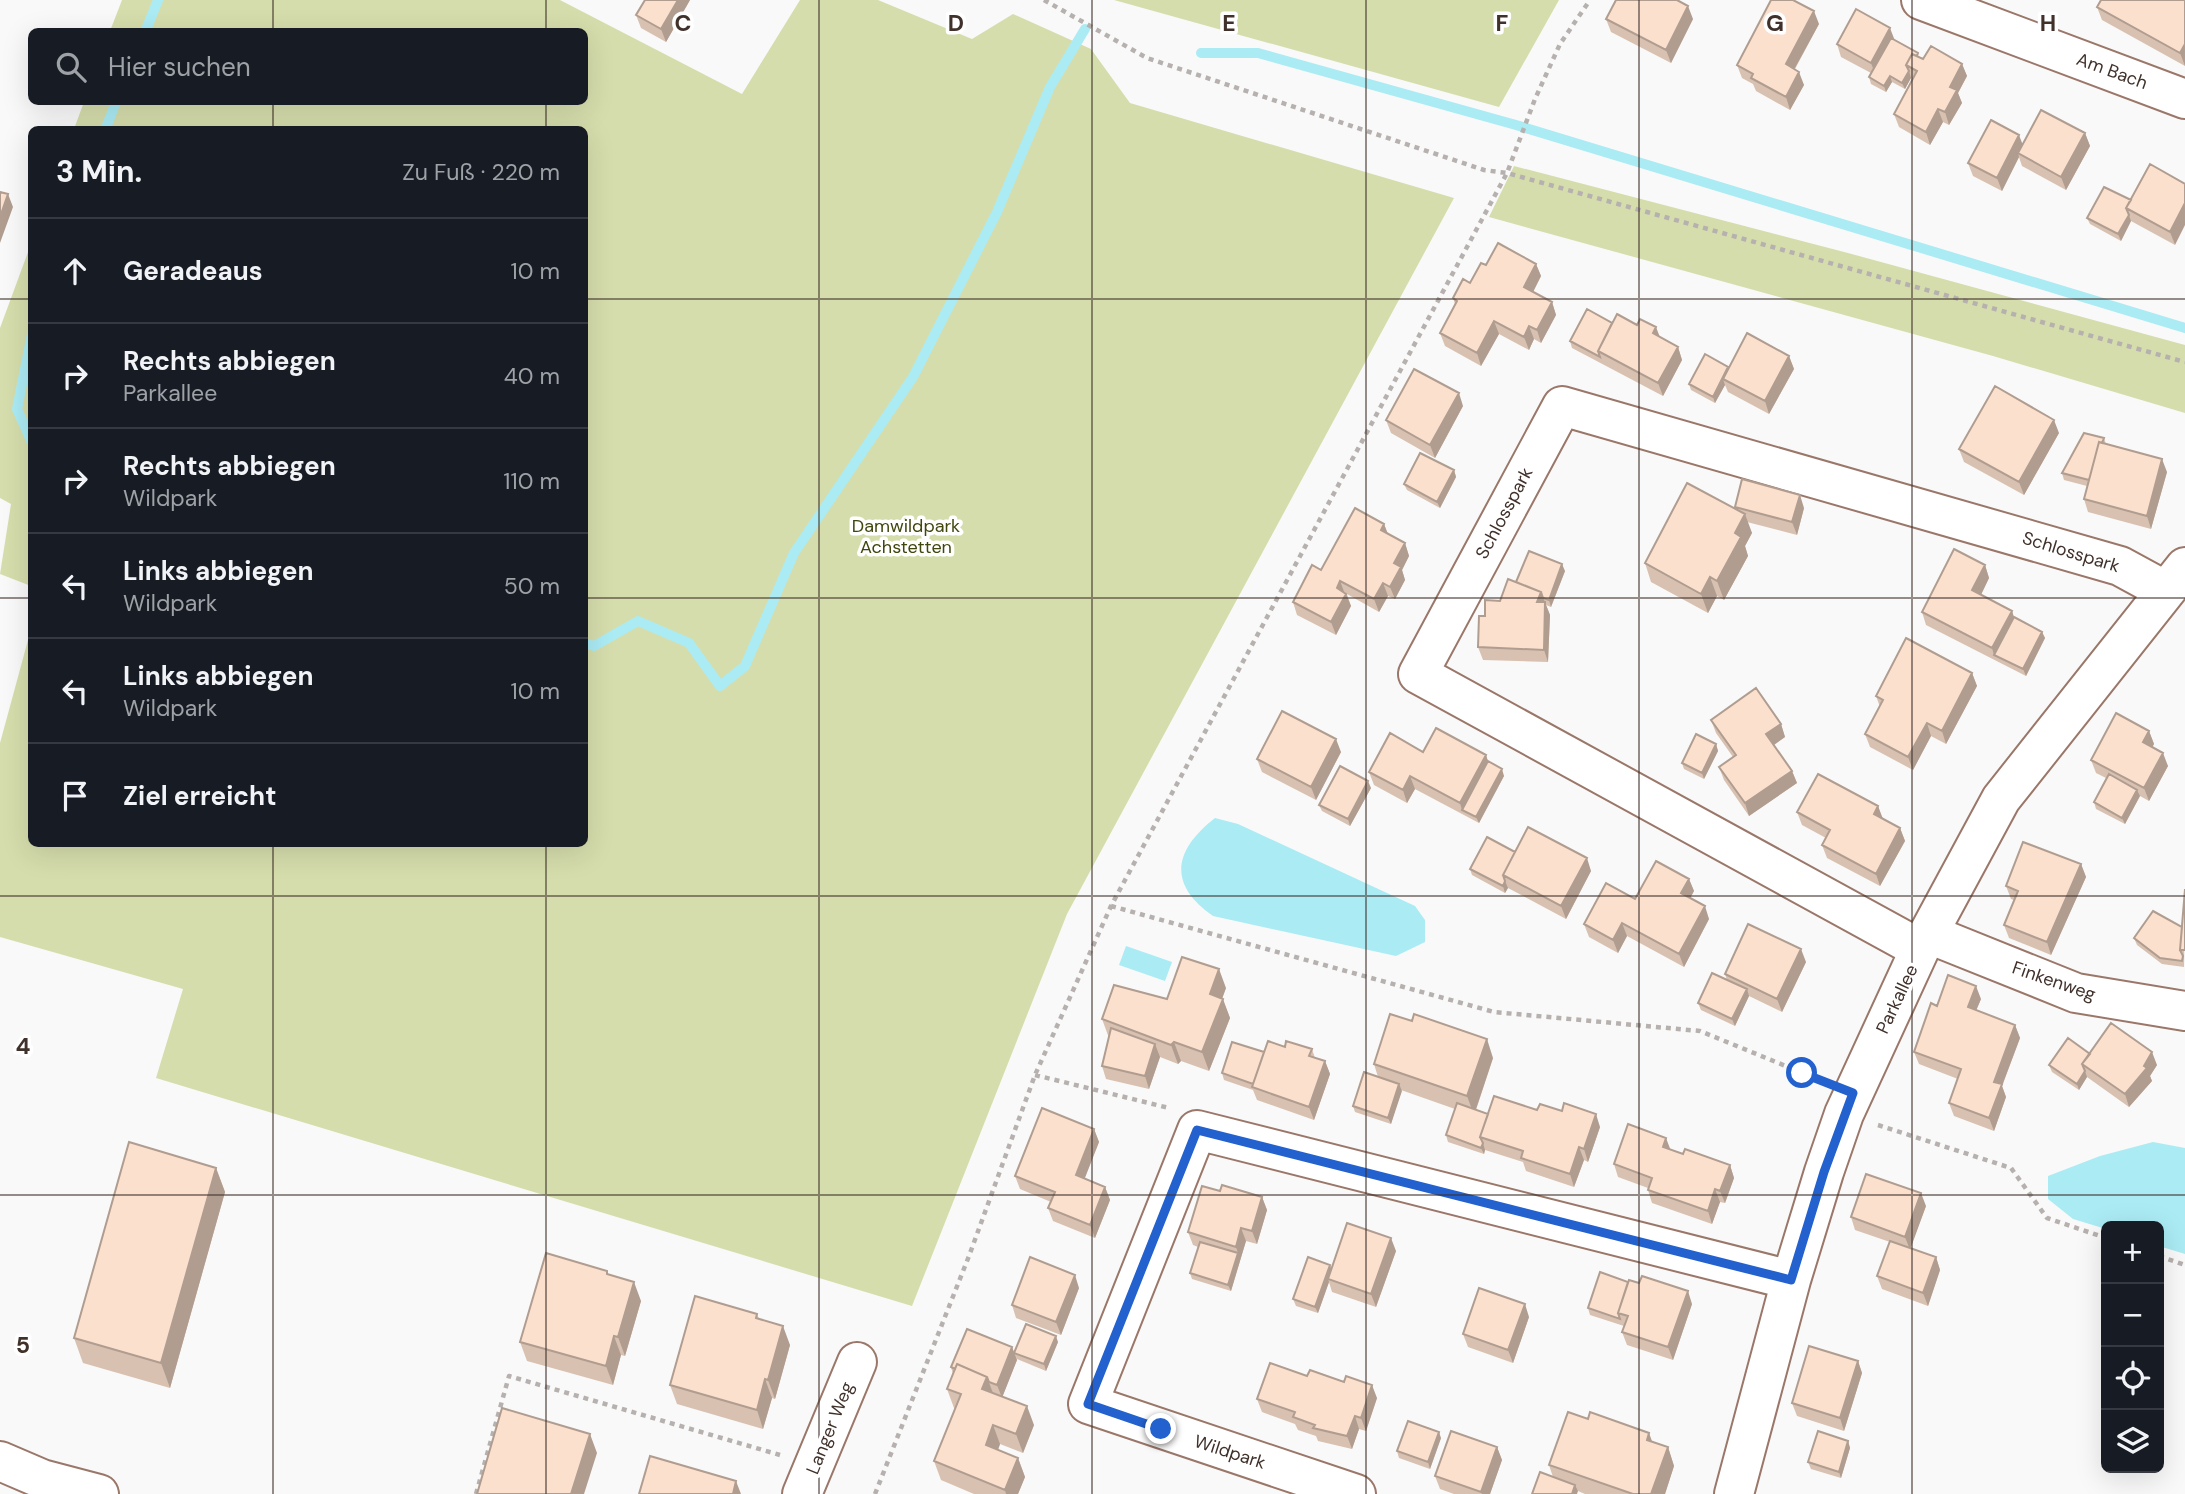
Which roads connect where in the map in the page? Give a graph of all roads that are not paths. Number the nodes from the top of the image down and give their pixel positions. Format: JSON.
{"nodes":[{"id":1,"x":1921,"y":0,"type":"edge"},
{"id":2,"x":2185,"y":99,"type":"edge"},
{"id":3,"x":2180,"y":573,"type":"edge"},
{"id":4,"x":1924,"y":942,"type":"junction"},
{"id":5,"x":2185,"y":1011,"type":"edge"},
{"id":6,"x":1791,"y":1280,"type":"junction"},
{"id":7,"x":857,"y":1362,"type":"dead end"},
{"id":8,"x":0,"y":1461,"type":"edge"},
{"id":9,"x":808,"y":1480,"type":"edge"},
{"id":10,"x":39,"y":1486,"type":"edge"},
{"id":11,"x":99,"y":1494,"type":"edge"},
{"id":12,"x":1356,"y":1494,"type":"edge"},
{"id":13,"x":1734,"y":1494,"type":"edge"}],
"edges":[{"from":1,"to":2,"type":"street","name":"Am Bach"},
{"from":3,"to":4,"type":"street","name":"Parkallee"},
{"from":3,"to":4,"type":"street","name":"Schlosspark"},
{"from":4,"to":5,"type":"street","name":"Finkenweg"},
{"from":4,"to":6,"type":"street","name":"Parkallee"},
{"from":6,"to":12,"type":"street","name":"Wildpark"},
{"from":6,"to":13,"type":"street","name":"Parkallee"},
{"from":7,"to":9,"type":"street","name":"Langer Weg"},
{"from":8,"to":10,"type":"street"},
{"from":10,"to":11,"type":"street"}]}
